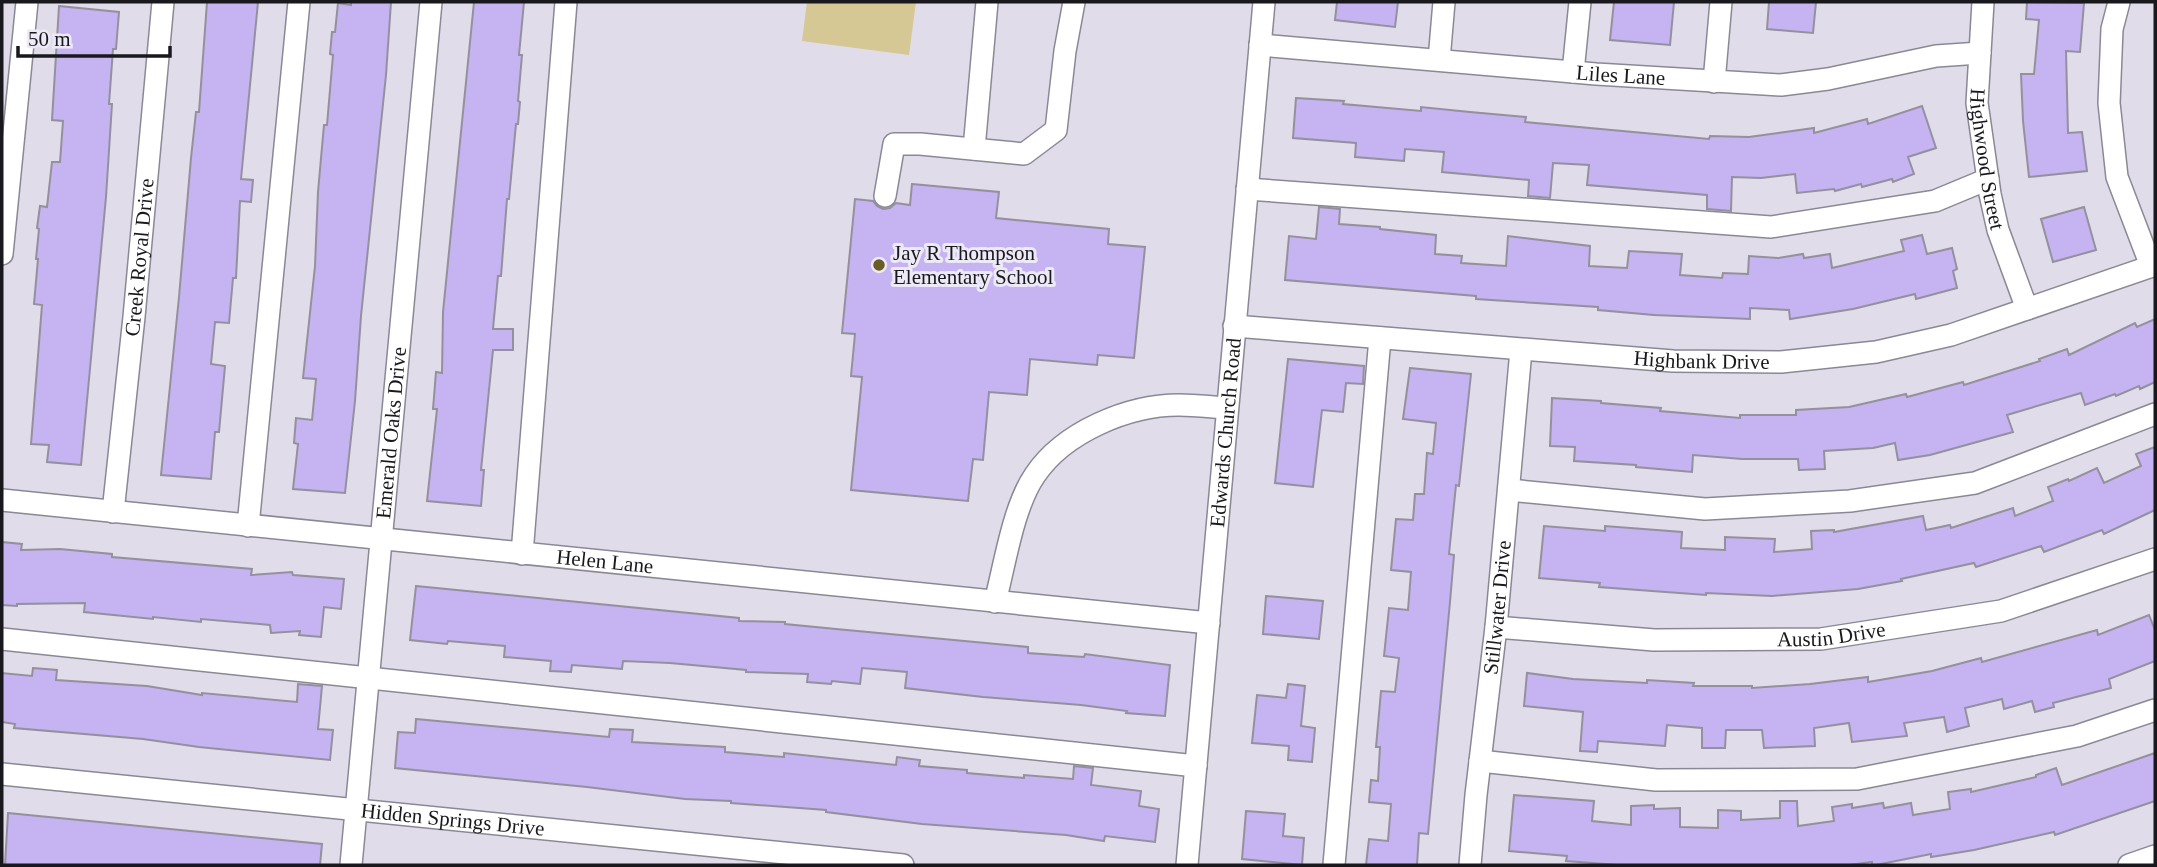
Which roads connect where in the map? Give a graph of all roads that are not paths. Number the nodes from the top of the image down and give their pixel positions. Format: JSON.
{"nodes":[{"id":1,"x":27,"y":2,"type":"edge"},
{"id":2,"x":163,"y":2,"type":"edge"},
{"id":3,"x":299,"y":2,"type":"edge"},
{"id":4,"x":431,"y":2,"type":"edge"},
{"id":5,"x":566,"y":2,"type":"edge"},
{"id":6,"x":987,"y":2,"type":"edge"},
{"id":7,"x":1074,"y":2,"type":"edge"},
{"id":8,"x":1261,"y":2,"type":"edge"},
{"id":9,"x":1444,"y":2,"type":"edge"},
{"id":10,"x":1580,"y":2,"type":"edge"},
{"id":11,"x":1721,"y":2,"type":"edge"},
{"id":12,"x":1983,"y":2,"type":"edge"},
{"id":13,"x":2119,"y":2,"type":"edge"},
{"id":14,"x":1260,"y":46,"type":"junction"},
{"id":15,"x":1980,"y":53,"type":"junction"},
{"id":16,"x":1439,"y":60,"type":"junction"},
{"id":17,"x":1573,"y":72,"type":"junction"},
{"id":18,"x":1714,"y":82,"type":"junction"},
{"id":19,"x":974,"y":149,"type":"junction"},
{"id":20,"x":1987,"y":179,"type":"junction"},
{"id":21,"x":1247,"y":189,"type":"junction"},
{"id":22,"x":884,"y":196,"type":"dead end"},
{"id":23,"x":2,"y":254,"type":"edge"},
{"id":24,"x":2153,"y":265,"type":"edge"},
{"id":25,"x":2027,"y":309,"type":"junction"},
{"id":26,"x":1234,"y":326,"type":"junction"},
{"id":27,"x":1380,"y":338,"type":"junction"},
{"id":28,"x":1521,"y":350,"type":"junction"},
{"id":29,"x":1227,"y":408,"type":"junction"},
{"id":30,"x":2155,"y":414,"type":"edge"},
{"id":31,"x":1508,"y":490,"type":"junction"},
{"id":32,"x":2,"y":500,"type":"edge"},
{"id":33,"x":113,"y":512,"type":"junction"},
{"id":34,"x":248,"y":526,"type":"junction"},
{"id":35,"x":381,"y":540,"type":"junction"},
{"id":36,"x":522,"y":554,"type":"junction"},
{"id":37,"x":2155,"y":559,"type":"edge"},
{"id":38,"x":995,"y":602,"type":"junction"},
{"id":39,"x":1209,"y":623,"type":"junction"},
{"id":40,"x":1496,"y":627,"type":"junction"},
{"id":41,"x":2,"y":639,"type":"edge"},
{"id":42,"x":369,"y":678,"type":"junction"},
{"id":43,"x":2155,"y":710,"type":"edge"},
{"id":44,"x":1480,"y":761,"type":"junction"},
{"id":45,"x":1196,"y":766,"type":"junction"},
{"id":46,"x":2,"y":774,"type":"edge"},
{"id":47,"x":357,"y":810,"type":"junction"},
{"id":48,"x":2155,"y":856,"type":"edge"},
{"id":49,"x":351,"y":865,"type":"edge"},
{"id":50,"x":903,"y":865,"type":"edge"},
{"id":51,"x":1186,"y":865,"type":"edge"},
{"id":52,"x":1334,"y":865,"type":"edge"},
{"id":53,"x":1470,"y":865,"type":"edge"},
{"id":54,"x":2129,"y":865,"type":"edge"}],
"edges":[{"from":1,"to":23,"type":"street"},
{"from":2,"to":33,"type":"street","name":"Creek Royal Drive"},
{"from":3,"to":34,"type":"street"},
{"from":4,"to":35,"type":"street","name":"Emerald Oaks Drive"},
{"from":5,"to":36,"type":"street"},
{"from":6,"to":19,"type":"street"},
{"from":7,"to":19,"type":"street"},
{"from":8,"to":14,"type":"street","name":"Edwards Church Road"},
{"from":9,"to":16,"type":"street"},
{"from":10,"to":17,"type":"street"},
{"from":11,"to":18,"type":"street"},
{"from":12,"to":15,"type":"street","name":"Highwood Street"},
{"from":13,"to":24,"type":"street"},
{"from":14,"to":16,"type":"street","name":"Liles Lane"},
{"from":14,"to":21,"type":"street","name":"Edwards Church Road"},
{"from":15,"to":18,"type":"street","name":"Liles Lane"},
{"from":15,"to":20,"type":"street","name":"Highwood Street"},
{"from":16,"to":17,"type":"street","name":"Liles Lane"},
{"from":17,"to":18,"type":"street","name":"Liles Lane"},
{"from":19,"to":22,"type":"street"},
{"from":20,"to":21,"type":"street"},
{"from":20,"to":25,"type":"street","name":"Highwood Street"},
{"from":21,"to":26,"type":"street","name":"Edwards Church Road"},
{"from":24,"to":25,"type":"street","name":"Highbank Drive"},
{"from":25,"to":28,"type":"street","name":"Highbank Drive"},
{"from":26,"to":27,"type":"street","name":"Highbank Drive"},
{"from":26,"to":29,"type":"street","name":"Edwards Church Road"},
{"from":27,"to":28,"type":"street","name":"Highbank Drive"},
{"from":27,"to":52,"type":"street"},
{"from":28,"to":31,"type":"street","name":"Stillwater Drive"},
{"from":29,"to":38,"type":"street"},
{"from":29,"to":39,"type":"street","name":"Edwards Church Road"},
{"from":30,"to":31,"type":"street"},
{"from":31,"to":40,"type":"street","name":"Stillwater Drive"},
{"from":32,"to":33,"type":"street","name":"Helen Lane"},
{"from":33,"to":34,"type":"street","name":"Helen Lane"},
{"from":34,"to":35,"type":"street","name":"Helen Lane"},
{"from":35,"to":36,"type":"street","name":"Helen Lane"},
{"from":35,"to":42,"type":"street","name":"Emerald Oaks Drive"},
{"from":36,"to":38,"type":"street","name":"Helen Lane"},
{"from":37,"to":40,"type":"street","name":"Austin Drive"},
{"from":38,"to":39,"type":"street","name":"Helen Lane"},
{"from":39,"to":45,"type":"street","name":"Edwards Church Road"},
{"from":40,"to":44,"type":"street","name":"Stillwater Drive"},
{"from":41,"to":42,"type":"street"},
{"from":42,"to":45,"type":"street"},
{"from":42,"to":47,"type":"street","name":"Emerald Oaks Drive"},
{"from":43,"to":44,"type":"street"},
{"from":44,"to":53,"type":"street","name":"Stillwater Drive"},
{"from":45,"to":51,"type":"street","name":"Edwards Church Road"},
{"from":46,"to":47,"type":"street","name":"Hidden Springs Drive"},
{"from":47,"to":49,"type":"street","name":"Emerald Oaks Drive"},
{"from":47,"to":50,"type":"street","name":"Hidden Springs Drive"},
{"from":48,"to":54,"type":"street"}]}
